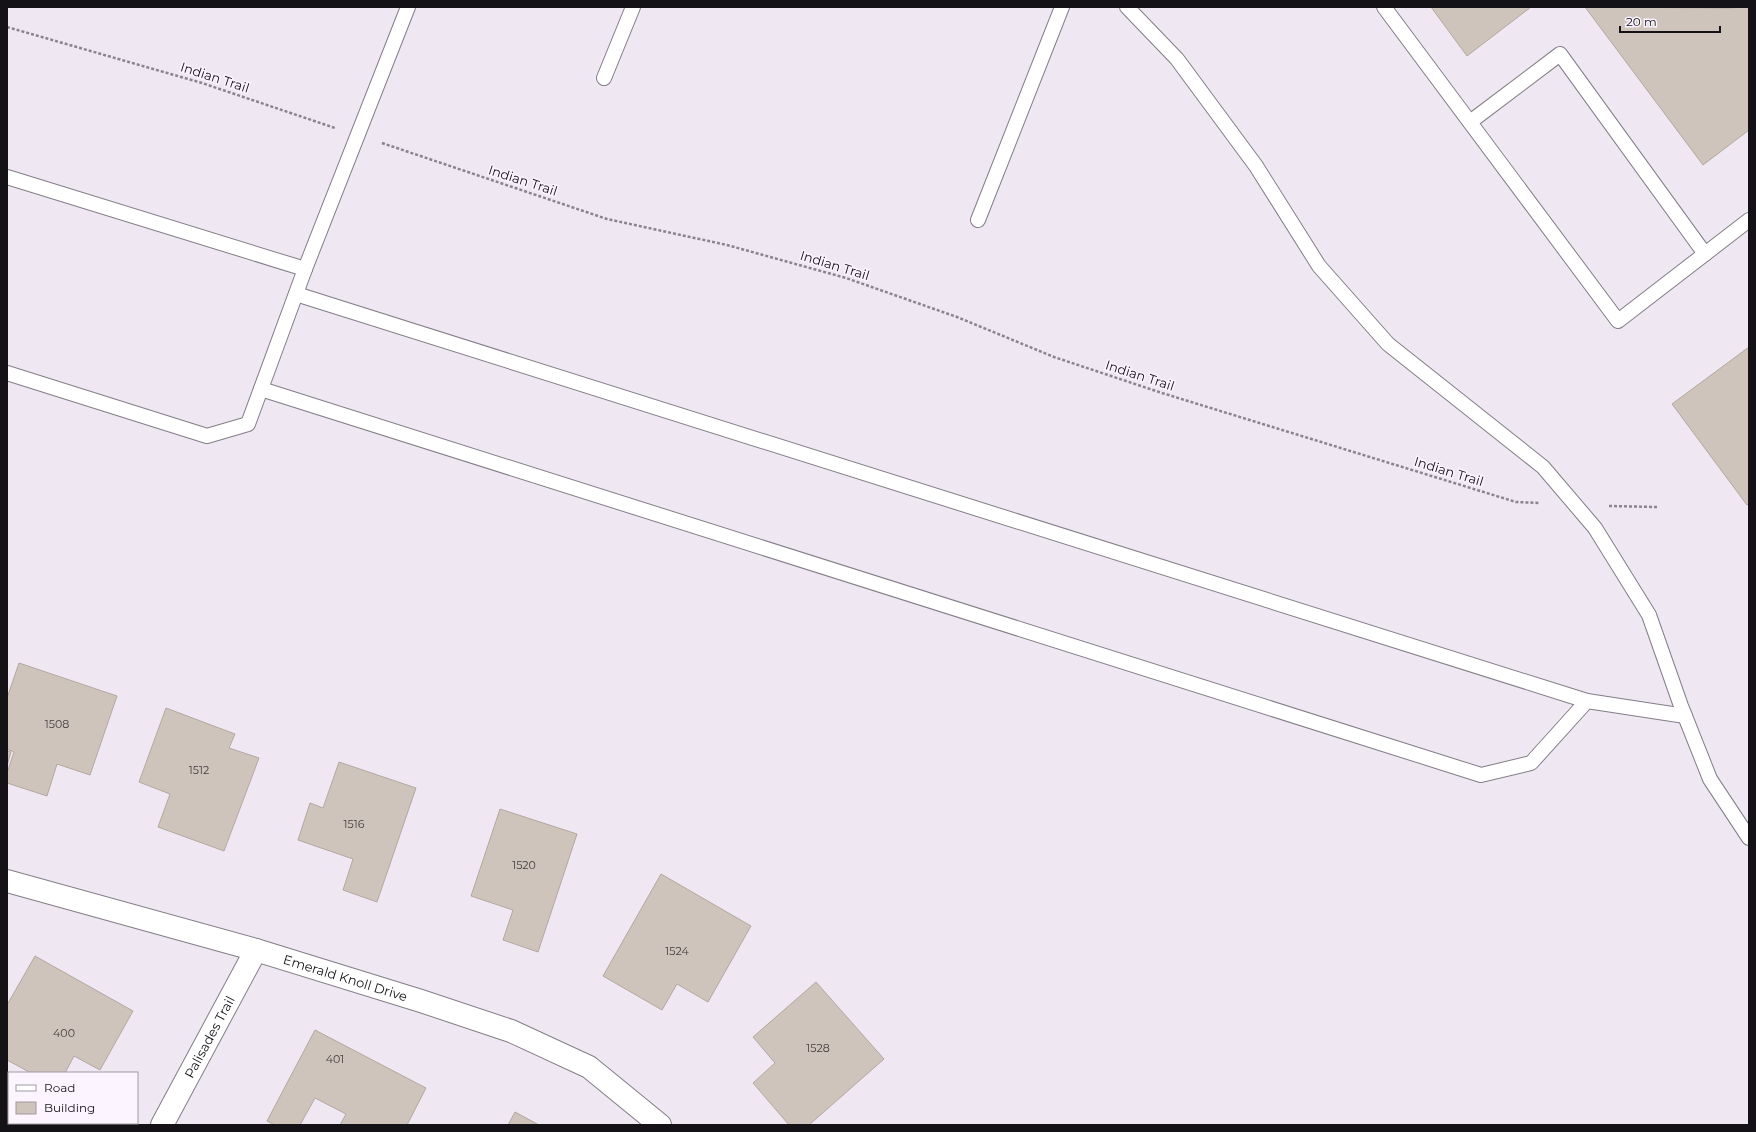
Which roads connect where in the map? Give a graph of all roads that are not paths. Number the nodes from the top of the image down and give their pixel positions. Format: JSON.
{"nodes":[{"id":1,"x":408,"y":7,"type":"edge"},
{"id":2,"x":633,"y":7,"type":"edge"},
{"id":3,"x":1062,"y":7,"type":"edge"},
{"id":4,"x":1126,"y":7,"type":"edge"},
{"id":5,"x":1384,"y":7,"type":"edge"},
{"id":6,"x":604,"y":78,"type":"dead end"},
{"id":7,"x":1470,"y":122,"type":"junction"},
{"id":8,"x":7,"y":176,"type":"edge"},
{"id":9,"x":978,"y":220,"type":"dead end"},
{"id":10,"x":1749,"y":220,"type":"edge"},
{"id":11,"x":1705,"y":254,"type":"junction"},
{"id":12,"x":306,"y":269,"type":"junction"},
{"id":13,"x":296,"y":294,"type":"junction"},
{"id":14,"x":7,"y":373,"type":"edge"},
{"id":15,"x":261,"y":389,"type":"junction"},
{"id":16,"x":1587,"y":701,"type":"junction"},
{"id":17,"x":1685,"y":716,"type":"junction"},
{"id":18,"x":1749,"y":838,"type":"edge"},
{"id":19,"x":7,"y":882,"type":"edge"},
{"id":20,"x":256,"y":950,"type":"junction"},
{"id":21,"x":162,"y":1125,"type":"edge"},
{"id":22,"x":660,"y":1125,"type":"edge"}],
"edges":[{"from":1,"to":12,"type":"lane"},
{"from":2,"to":6,"type":"lane"},
{"from":3,"to":9,"type":"lane"},
{"from":4,"to":17,"type":"lane"},
{"from":5,"to":7,"type":"lane"},
{"from":7,"to":11,"type":"lane"},
{"from":7,"to":11,"type":"lane"},
{"from":8,"to":12,"type":"lane"},
{"from":10,"to":11,"type":"lane"},
{"from":12,"to":13,"type":"lane"},
{"from":13,"to":15,"type":"lane"},
{"from":13,"to":16,"type":"lane"},
{"from":14,"to":15,"type":"lane"},
{"from":15,"to":16,"type":"lane"},
{"from":16,"to":17,"type":"lane"},
{"from":17,"to":18,"type":"lane"},
{"from":19,"to":20,"type":"street","name":"Emerald Knoll Drive"},
{"from":20,"to":21,"type":"street","name":"Palisades Trail"},
{"from":20,"to":22,"type":"street","name":"Emerald Knoll Drive"}]}
